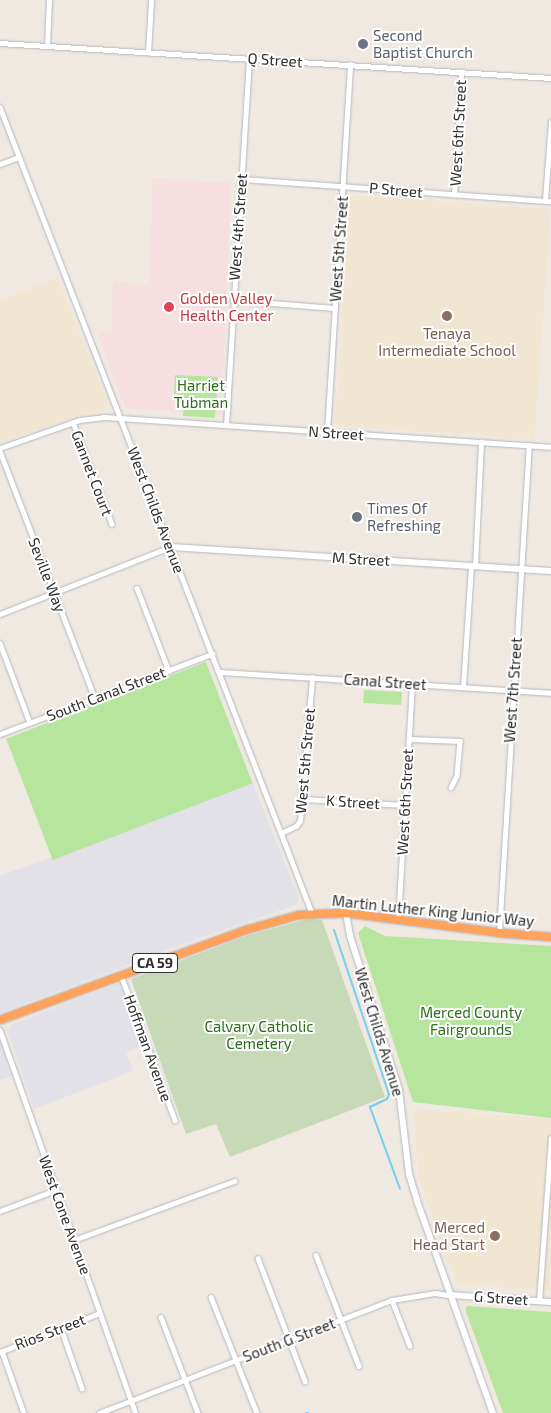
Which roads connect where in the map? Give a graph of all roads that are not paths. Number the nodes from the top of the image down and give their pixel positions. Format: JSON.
{"nodes":[{"id":1,"x":50,"y":0,"type":"edge"},
{"id":2,"x":151,"y":1,"type":"edge"},
{"id":3,"x":0,"y":43,"type":"edge"},
{"id":4,"x":46,"y":46,"type":"junction"},
{"id":5,"x":148,"y":53,"type":"junction"},
{"id":6,"x":249,"y":58,"type":"junction"},
{"id":7,"x":350,"y":65,"type":"junction"},
{"id":8,"x":461,"y":72,"type":"junction"},
{"id":9,"x":551,"y":78,"type":"edge"},
{"id":10,"x":0,"y":107,"type":"edge"},
{"id":11,"x":551,"y":122,"type":"edge"},
{"id":12,"x":19,"y":157,"type":"junction"},
{"id":13,"x":0,"y":164,"type":"edge"},
{"id":14,"x":241,"y":179,"type":"junction"},
{"id":15,"x":343,"y":186,"type":"junction"},
{"id":16,"x":454,"y":195,"type":"junction"},
{"id":17,"x":548,"y":200,"type":"edge"},
{"id":18,"x":233,"y":300,"type":"junction"},
{"id":19,"x":335,"y":308,"type":"junction"},
{"id":20,"x":121,"y":418,"type":"junction"},
{"id":21,"x":73,"y":422,"type":"junction"},
{"id":22,"x":226,"y":425,"type":"junction"},
{"id":23,"x":326,"y":432,"type":"junction"},
{"id":24,"x":481,"y":442,"type":"junction"},
{"id":25,"x":529,"y":446,"type":"junction"},
{"id":26,"x":551,"y":447,"type":"edge"},
{"id":27,"x":0,"y":450,"type":"edge"},
{"id":28,"x":112,"y":524,"type":"dead end"},
{"id":29,"x":170,"y":547,"type":"junction"},
{"id":30,"x":473,"y":565,"type":"junction"},
{"id":31,"x":521,"y":568,"type":"junction"},
{"id":32,"x":551,"y":571,"type":"edge"},
{"id":33,"x":136,"y":588,"type":"dead end"},
{"id":34,"x":54,"y":592,"type":"junction"},
{"id":35,"x":0,"y":614,"type":"edge"},
{"id":36,"x":0,"y":644,"type":"edge"},
{"id":37,"x":212,"y":654,"type":"junction"},
{"id":38,"x":169,"y":671,"type":"junction"},
{"id":39,"x":219,"y":672,"type":"junction"},
{"id":40,"x":312,"y":678,"type":"junction"},
{"id":41,"x":412,"y":684,"type":"junction"},
{"id":42,"x":463,"y":687,"type":"junction"},
{"id":43,"x":513,"y":691,"type":"junction"},
{"id":44,"x":551,"y":693,"type":"edge"},
{"id":45,"x":95,"y":698,"type":"junction"},
{"id":46,"x":30,"y":723,"type":"junction"},
{"id":47,"x":0,"y":734,"type":"edge"},
{"id":48,"x":408,"y":739,"type":"junction"},
{"id":49,"x":451,"y":788,"type":"dead end"},
{"id":50,"x":303,"y":799,"type":"junction"},
{"id":51,"x":404,"y":805,"type":"junction"},
{"id":52,"x":281,"y":833,"type":"junction"},
{"id":53,"x":312,"y":913,"type":"junction"},
{"id":54,"x":346,"y":913,"type":"junction"},
{"id":55,"x":398,"y":920,"type":"junction"},
{"id":56,"x":499,"y":933,"type":"junction"},
{"id":57,"x":551,"y":937,"type":"edge"},
{"id":58,"x":121,"y":975,"type":"junction"},
{"id":59,"x":0,"y":1020,"type":"edge"},
{"id":60,"x":0,"y":1030,"type":"edge"},
{"id":61,"x":176,"y":1120,"type":"dead end"},
{"id":62,"x":551,"y":1138,"type":"edge"},
{"id":63,"x":234,"y":1181,"type":"dead end"},
{"id":64,"x":56,"y":1190,"type":"junction"},
{"id":65,"x":0,"y":1212,"type":"edge"},
{"id":66,"x":74,"y":1240,"type":"junction"},
{"id":67,"x":316,"y":1255,"type":"dead end"},
{"id":68,"x":258,"y":1258,"type":"dead end"},
{"id":69,"x":450,"y":1295,"type":"junction"},
{"id":70,"x":211,"y":1297,"type":"dead end"},
{"id":71,"x":392,"y":1300,"type":"junction"},
{"id":72,"x":539,"y":1301,"type":"junction"},
{"id":73,"x":551,"y":1302,"type":"edge"},
{"id":74,"x":100,"y":1313,"type":"junction"},
{"id":75,"x":161,"y":1317,"type":"dead end"},
{"id":76,"x":341,"y":1320,"type":"junction"},
{"id":77,"x":61,"y":1328,"type":"junction"},
{"id":78,"x":289,"y":1340,"type":"junction"},
{"id":79,"x":410,"y":1346,"type":"dead end"},
{"id":80,"x":1,"y":1351,"type":"edge"},
{"id":81,"x":236,"y":1360,"type":"junction"},
{"id":82,"x":359,"y":1366,"type":"dead end"},
{"id":83,"x":185,"y":1380,"type":"junction"},
{"id":84,"x":305,"y":1381,"type":"dead end"},
{"id":85,"x":82,"y":1388,"type":"dead end"},
{"id":86,"x":132,"y":1401,"type":"junction"},
{"id":87,"x":24,"y":1413,"type":"edge"},
{"id":88,"x":99,"y":1413,"type":"edge"},
{"id":89,"x":136,"y":1413,"type":"edge"},
{"id":90,"x":198,"y":1413,"type":"edge"},
{"id":91,"x":257,"y":1413,"type":"edge"},
{"id":92,"x":493,"y":1413,"type":"edge"}],
"edges":[{"from":1,"to":4,"type":"street"},
{"from":2,"to":5,"type":"street"},
{"from":3,"to":4,"type":"street","name":"Q Street"},
{"from":4,"to":5,"type":"street","name":"Q Street"},
{"from":5,"to":6,"type":"street","name":"Q Street"},
{"from":6,"to":7,"type":"street","name":"Q Street"},
{"from":6,"to":14,"type":"street","name":"West 4th Street"},
{"from":7,"to":8,"type":"street","name":"Q Street"},
{"from":7,"to":15,"type":"street","name":"West 5th Street"},
{"from":8,"to":9,"type":"street","name":"Q Street"},
{"from":8,"to":16,"type":"street","name":"West 6th Street"},
{"from":10,"to":12,"type":"street","name":"West Childs Avenue"},
{"from":11,"to":17,"type":"street"},
{"from":12,"to":13,"type":"street"},
{"from":12,"to":20,"type":"street","name":"West Childs Avenue"},
{"from":14,"to":15,"type":"street","name":"P Street"},
{"from":14,"to":18,"type":"street","name":"West 4th Street"},
{"from":15,"to":16,"type":"street","name":"P Street"},
{"from":15,"to":19,"type":"street","name":"West 5th Street"},
{"from":16,"to":17,"type":"street","name":"P Street"},
{"from":18,"to":19,"type":"street"},
{"from":18,"to":22,"type":"street","name":"West 4th Street"},
{"from":19,"to":23,"type":"street","name":"West 5th Street"},
{"from":20,"to":21,"type":"street","name":"N Street"},
{"from":20,"to":22,"type":"street","name":"N Street"},
{"from":20,"to":29,"type":"street","name":"West Childs Avenue"},
{"from":21,"to":27,"type":"street","name":"N Street"},
{"from":21,"to":28,"type":"street","name":"Gannet Court"},
{"from":22,"to":23,"type":"street","name":"N Street"},
{"from":23,"to":24,"type":"street","name":"N Street"},
{"from":24,"to":25,"type":"street","name":"N Street"},
{"from":24,"to":30,"type":"street"},
{"from":25,"to":26,"type":"street","name":"N Street"},
{"from":25,"to":31,"type":"street","name":"West 7th Street"},
{"from":27,"to":34,"type":"street","name":"Seville Way"},
{"from":29,"to":30,"type":"main road","name":"M Street"},
{"from":29,"to":34,"type":"street"},
{"from":29,"to":37,"type":"street","name":"West Childs Avenue"},
{"from":30,"to":31,"type":"main road","name":"M Street"},
{"from":30,"to":42,"type":"street"},
{"from":31,"to":32,"type":"main road","name":"M Street"},
{"from":31,"to":43,"type":"street","name":"West 7th Street"},
{"from":33,"to":38,"type":"street"},
{"from":34,"to":35,"type":"street"},
{"from":34,"to":45,"type":"street","name":"Seville Way"},
{"from":36,"to":46,"type":"street"},
{"from":37,"to":38,"type":"street","name":"South Canal Street"},
{"from":37,"to":39,"type":"street","name":"West Childs Avenue"},
{"from":38,"to":45,"type":"street","name":"South Canal Street"},
{"from":39,"to":40,"type":"street","name":"Canal Street"},
{"from":39,"to":52,"type":"street","name":"West Childs Avenue"},
{"from":40,"to":41,"type":"street","name":"Canal Street"},
{"from":40,"to":50,"type":"street","name":"West 5th Street"},
{"from":41,"to":42,"type":"street","name":"Canal Street"},
{"from":41,"to":48,"type":"street","name":"West 6th Street"},
{"from":42,"to":43,"type":"street","name":"Canal Street"},
{"from":43,"to":44,"type":"street","name":"Canal Street"},
{"from":43,"to":56,"type":"street","name":"West 7th Street"},
{"from":45,"to":46,"type":"street","name":"South Canal Street"},
{"from":46,"to":47,"type":"street","name":"South Canal Street"},
{"from":48,"to":49,"type":"street"},
{"from":48,"to":51,"type":"street","name":"West 6th Street"},
{"from":50,"to":51,"type":"street","name":"K Street"},
{"from":50,"to":52,"type":"street","name":"West 5th Street"},
{"from":51,"to":55,"type":"street","name":"West 6th Street"},
{"from":52,"to":53,"type":"street","name":"West Childs Avenue"},
{"from":53,"to":54,"type":"highway","name":"Martin Luther King Junior Way","number":"CA 59"},
{"from":53,"to":58,"type":"highway","number":"CA 59"},
{"from":54,"to":55,"type":"highway","name":"Martin Luther King Junior Way","number":"CA 59"},
{"from":54,"to":69,"type":"main road","name":"West Childs Avenue"},
{"from":55,"to":56,"type":"highway","name":"Martin Luther King Junior Way","number":"CA 59"},
{"from":56,"to":57,"type":"highway","name":"Martin Luther King Junior Way","number":"CA 59"},
{"from":58,"to":59,"type":"highway","number":"CA 59"},
{"from":58,"to":61,"type":"street","name":"Hoffman Avenue"},
{"from":60,"to":64,"type":"street","name":"West Cone Avenue"},
{"from":62,"to":72,"type":"street"},
{"from":63,"to":66,"type":"street"},
{"from":64,"to":65,"type":"street"},
{"from":64,"to":66,"type":"street","name":"West Cone Avenue"},
{"from":66,"to":74,"type":"street","name":"West Cone Avenue"},
{"from":67,"to":76,"type":"street"},
{"from":68,"to":78,"type":"street"},
{"from":69,"to":71,"type":"street","name":"South G Street"},
{"from":69,"to":72,"type":"main road","name":"G Street"},
{"from":69,"to":92,"type":"main road","name":"West Childs Avenue"},
{"from":70,"to":81,"type":"street"},
{"from":71,"to":76,"type":"street","name":"South G Street"},
{"from":71,"to":79,"type":"street"},
{"from":72,"to":73,"type":"main road","name":"G Street"},
{"from":74,"to":77,"type":"street","name":"Rios Street"},
{"from":74,"to":86,"type":"street","name":"West Cone Avenue"},
{"from":75,"to":83,"type":"street"},
{"from":76,"to":78,"type":"street","name":"South G Street"},
{"from":76,"to":82,"type":"street"},
{"from":77,"to":80,"type":"street","name":"Rios Street"},
{"from":77,"to":85,"type":"street"},
{"from":78,"to":81,"type":"street","name":"South G Street"},
{"from":78,"to":84,"type":"street"},
{"from":80,"to":87,"type":"street"},
{"from":81,"to":83,"type":"street","name":"South G Street"},
{"from":81,"to":91,"type":"street"},
{"from":83,"to":86,"type":"street","name":"South G Street"},
{"from":83,"to":90,"type":"street"},
{"from":86,"to":88,"type":"street"},
{"from":86,"to":89,"type":"street","name":"West Cone Avenue"}]}
